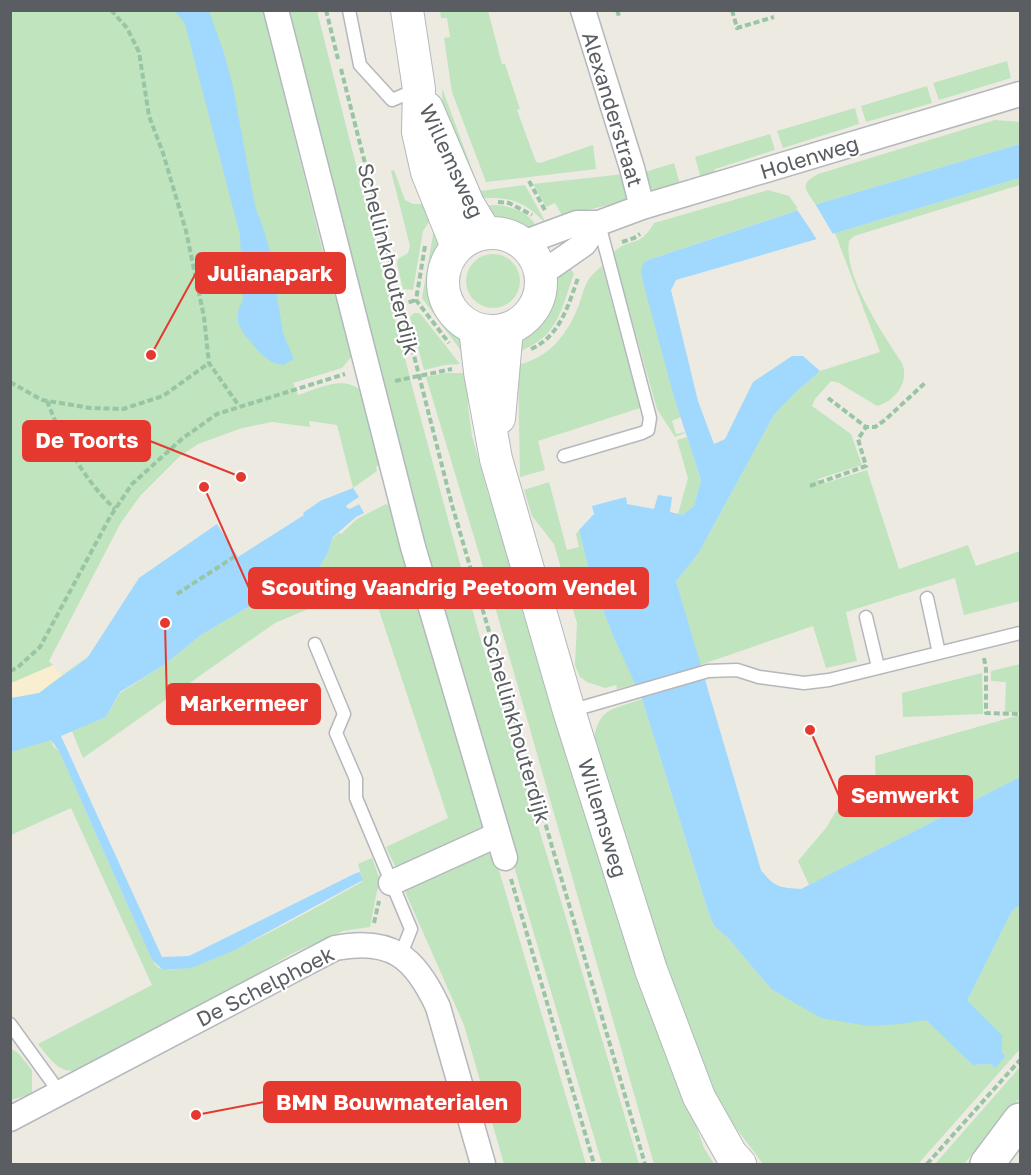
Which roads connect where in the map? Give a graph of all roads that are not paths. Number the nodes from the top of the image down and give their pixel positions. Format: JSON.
{"nodes":[{"id":1,"x":276,"y":10,"type":"edge"},
{"id":2,"x":349,"y":10,"type":"edge"},
{"id":3,"x":407,"y":10,"type":"edge"},
{"id":4,"x":583,"y":10,"type":"edge"},
{"id":5,"x":419,"y":89,"type":"junction"},
{"id":6,"x":1020,"y":94,"type":"edge"},
{"id":7,"x":642,"y":207,"type":"junction"},
{"id":8,"x":599,"y":223,"type":"junction"},
{"id":9,"x":485,"y":232,"type":"junction"},
{"id":10,"x":523,"y":243,"type":"junction"},
{"id":11,"x":457,"y":247,"type":"junction"},
{"id":12,"x":541,"y":273,"type":"junction"},
{"id":13,"x":476,"y":328,"type":"junction"},
{"id":14,"x":507,"y":329,"type":"junction"},
{"id":15,"x":564,"y":456,"type":"dead end"},
{"id":16,"x":496,"y":459,"type":"junction"},
{"id":17,"x":927,"y":598,"type":"dead end"},
{"id":18,"x":866,"y":617,"type":"dead end"},
{"id":19,"x":1020,"y":633,"type":"edge"},
{"id":20,"x":315,"y":644,"type":"dead end"},
{"id":21,"x":939,"y":653,"type":"junction"},
{"id":22,"x":878,"y":667,"type":"junction"},
{"id":23,"x":570,"y":711,"type":"junction"},
{"id":24,"x":497,"y":835,"type":"junction"},
{"id":25,"x":505,"y":858,"type":"road end"},
{"id":26,"x":392,"y":883,"type":"junction"},
{"id":27,"x":401,"y":954,"type":"junction"},
{"id":28,"x":10,"y":1024,"type":"edge"},
{"id":29,"x":60,"y":1093,"type":"junction"},
{"id":30,"x":10,"y":1119,"type":"edge"},
{"id":31,"x":1020,"y":1120,"type":"edge"},
{"id":32,"x":483,"y":1164,"type":"edge"},
{"id":33,"x":740,"y":1164,"type":"edge"},
{"id":34,"x":987,"y":1164,"type":"edge"}],
"edges":[{"from":1,"to":24,"type":"street"},
{"from":2,"to":5,"type":"lane"},
{"from":3,"to":5,"type":"street","name":"Willemsweg"},
{"from":4,"to":7,"type":"street","name":"Alexanderstraat"},
{"from":5,"to":9,"type":"street","name":"Willemsweg"},
{"from":5,"to":11,"type":"street","name":"Willemsweg"},
{"from":6,"to":7,"type":"street","name":"Holenweg"},
{"from":7,"to":8,"type":"street","name":"Holenweg"},
{"from":8,"to":10,"type":"street","name":"Holenweg"},
{"from":8,"to":12,"type":"street"},
{"from":8,"to":15,"type":"lane"},
{"from":9,"to":10,"type":"street"},
{"from":9,"to":11,"type":"street"},
{"from":10,"to":12,"type":"street"},
{"from":11,"to":13,"type":"street"},
{"from":12,"to":14,"type":"street"},
{"from":13,"to":14,"type":"street"},
{"from":13,"to":16,"type":"street","name":"Willemsweg"},
{"from":14,"to":16,"type":"street","name":"Willemsweg"},
{"from":16,"to":23,"type":"street","name":"Willemsweg"},
{"from":17,"to":21,"type":"lane"},
{"from":18,"to":22,"type":"lane"},
{"from":19,"to":21,"type":"lane"},
{"from":20,"to":26,"type":"lane"},
{"from":21,"to":22,"type":"lane"},
{"from":22,"to":23,"type":"lane"},
{"from":23,"to":33,"type":"street","name":"Willemsweg"},
{"from":24,"to":25,"type":"street"},
{"from":24,"to":26,"type":"street"},
{"from":26,"to":27,"type":"lane"},
{"from":27,"to":29,"type":"street","name":"De Schelphoek"},
{"from":27,"to":32,"type":"street"},
{"from":28,"to":29,"type":"lane"},
{"from":29,"to":30,"type":"street","name":"De Schelphoek"},
{"from":31,"to":34,"type":"main road"}]}
